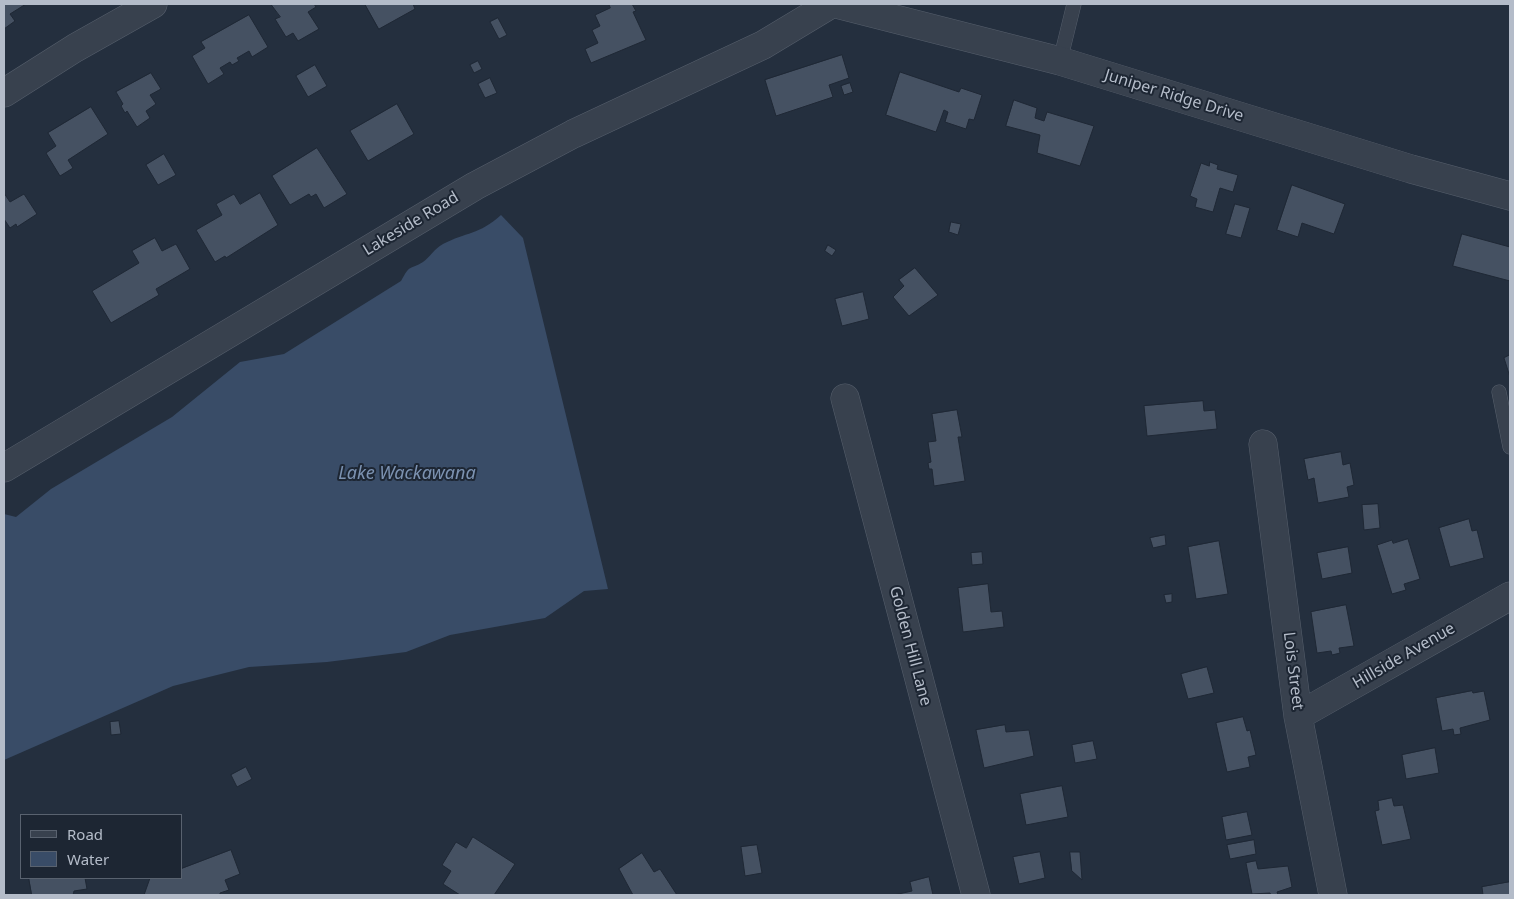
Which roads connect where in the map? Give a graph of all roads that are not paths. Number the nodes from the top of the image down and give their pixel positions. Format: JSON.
{"nodes":[{"id":1,"x":152,"y":4,"type":"edge"},
{"id":2,"x":831,"y":4,"type":"edge"},
{"id":3,"x":836,"y":4,"type":"edge"},
{"id":4,"x":1074,"y":4,"type":"edge"},
{"id":5,"x":1060,"y":62,"type":"junction"},
{"id":6,"x":4,"y":93,"type":"edge"},
{"id":7,"x":1510,"y":196,"type":"edge"},
{"id":8,"x":1499,"y":392,"type":"dead end"},
{"id":9,"x":845,"y":398,"type":"dead end"},
{"id":10,"x":1264,"y":444,"type":"dead end"},
{"id":11,"x":1510,"y":447,"type":"edge"},
{"id":12,"x":4,"y":468,"type":"edge"},
{"id":13,"x":1510,"y":596,"type":"edge"},
{"id":14,"x":1298,"y":716,"type":"junction"},
{"id":15,"x":976,"y":895,"type":"edge"},
{"id":16,"x":1333,"y":895,"type":"edge"}],
"edges":[{"from":1,"to":6,"type":"street"},
{"from":2,"to":12,"type":"street","name":"Lakeside Road"},
{"from":3,"to":5,"type":"street","name":"Juniper Ridge Drive"},
{"from":4,"to":5,"type":"lane"},
{"from":5,"to":7,"type":"street","name":"Juniper Ridge Drive"},
{"from":8,"to":11,"type":"lane"},
{"from":9,"to":15,"type":"street","name":"Golden Hill Lane"},
{"from":10,"to":14,"type":"street","name":"Lois Street"},
{"from":13,"to":14,"type":"street","name":"Hillside Avenue"},
{"from":14,"to":16,"type":"street","name":"Lois Street"}]}
